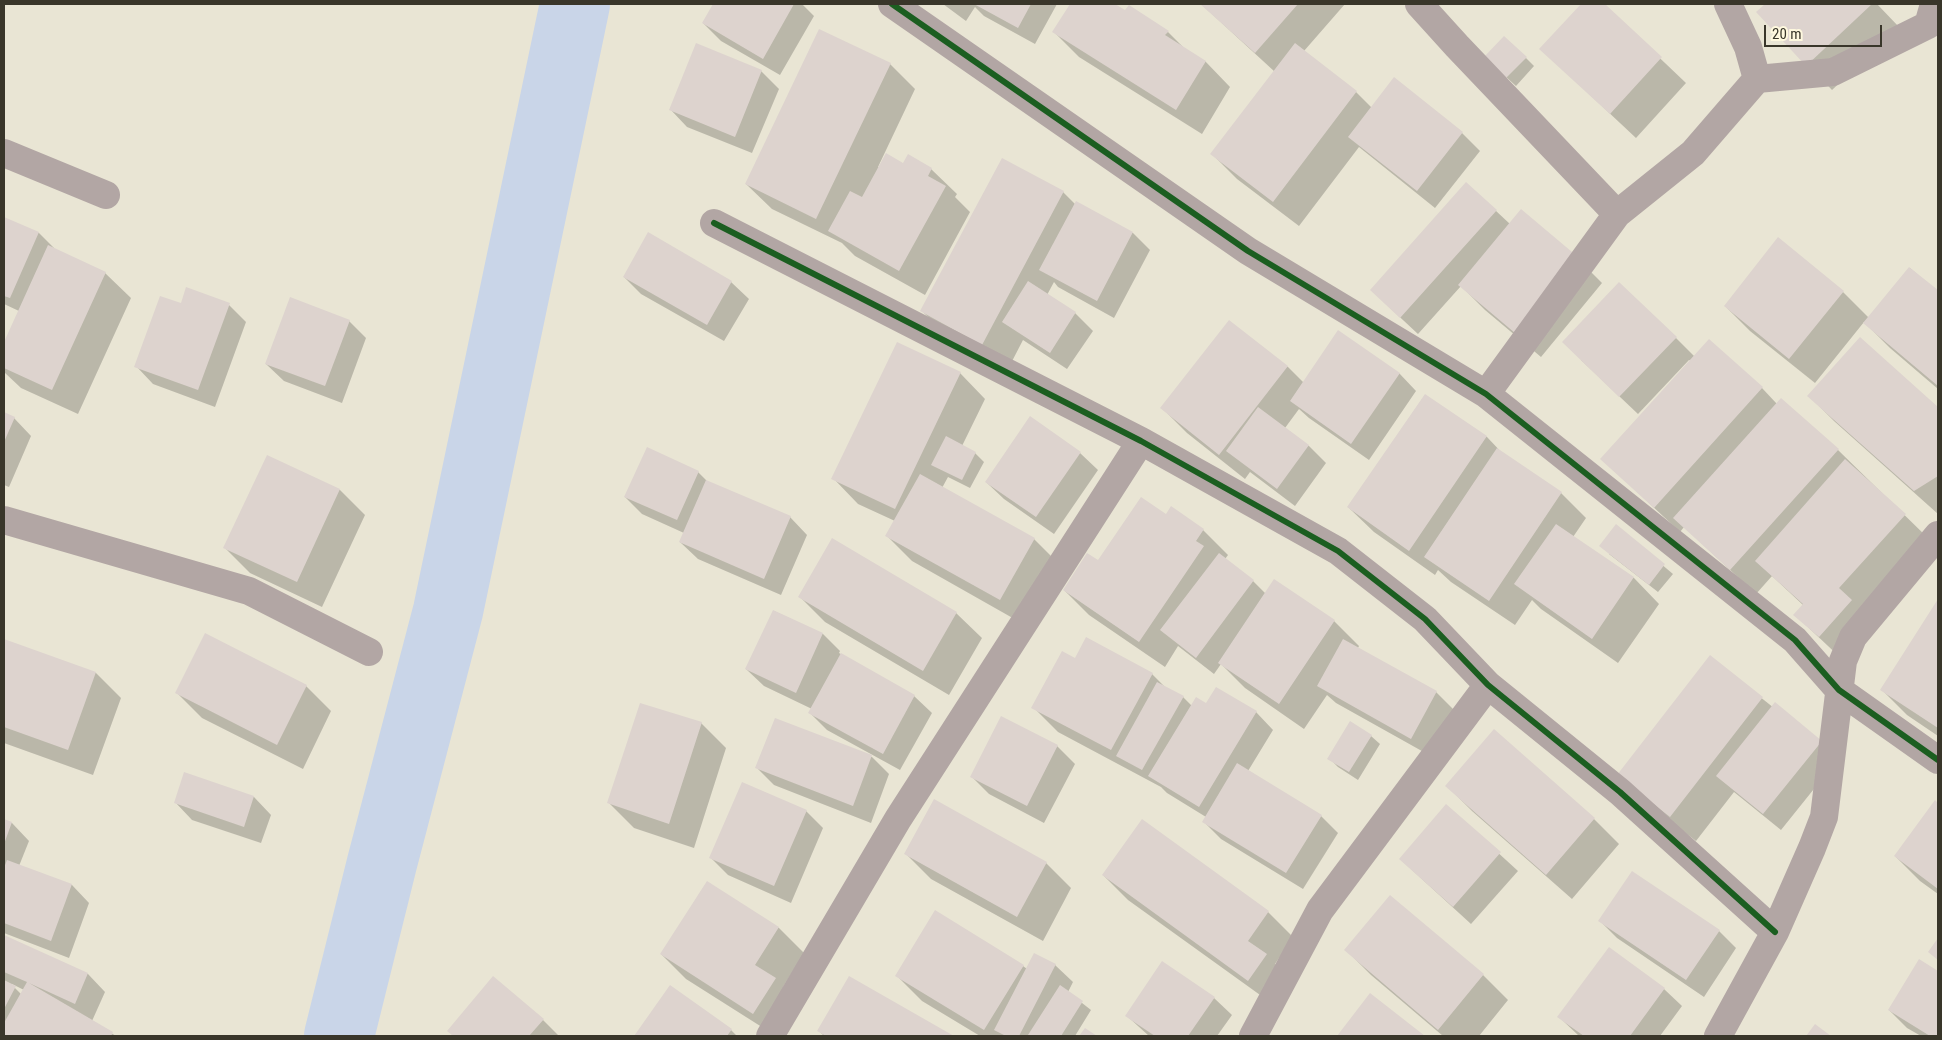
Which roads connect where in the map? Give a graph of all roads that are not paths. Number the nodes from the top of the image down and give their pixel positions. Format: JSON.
{"nodes":[{"id":1,"x":892,"y":4,"type":"edge"},
{"id":2,"x":1419,"y":4,"type":"edge"},
{"id":3,"x":1728,"y":4,"type":"edge"},
{"id":4,"x":1934,"y":19,"type":"edge"},
{"id":5,"x":1757,"y":79,"type":"junction"},
{"id":6,"x":4,"y":153,"type":"edge"},
{"id":7,"x":106,"y":196,"type":"dead end"},
{"id":8,"x":1616,"y":214,"type":"junction"},
{"id":9,"x":714,"y":223,"type":"dead end"},
{"id":10,"x":1486,"y":394,"type":"junction"},
{"id":11,"x":1141,"y":441,"type":"junction"},
{"id":12,"x":4,"y":520,"type":"edge"},
{"id":13,"x":1938,"y":535,"type":"edge"},
{"id":14,"x":369,"y":652,"type":"dead end"},
{"id":15,"x":1488,"y":685,"type":"junction"},
{"id":16,"x":1839,"y":690,"type":"junction"},
{"id":17,"x":1938,"y":760,"type":"edge"},
{"id":18,"x":1775,"y":932,"type":"junction"},
{"id":19,"x":770,"y":1036,"type":"edge"},
{"id":20,"x":1253,"y":1036,"type":"edge"},
{"id":21,"x":1718,"y":1036,"type":"edge"}],
"edges":[{"from":1,"to":10,"type":"street"},
{"from":2,"to":8,"type":"street"},
{"from":3,"to":5,"type":"street"},
{"from":4,"to":5,"type":"street"},
{"from":5,"to":8,"type":"street"},
{"from":6,"to":7,"type":"street"},
{"from":8,"to":10,"type":"street"},
{"from":9,"to":11,"type":"street"},
{"from":10,"to":16,"type":"street"},
{"from":11,"to":15,"type":"street"},
{"from":11,"to":19,"type":"street"},
{"from":12,"to":14,"type":"street"},
{"from":13,"to":16,"type":"street"},
{"from":15,"to":18,"type":"street"},
{"from":15,"to":20,"type":"street"},
{"from":16,"to":17,"type":"street"},
{"from":16,"to":18,"type":"street"},
{"from":18,"to":21,"type":"street"}]}
